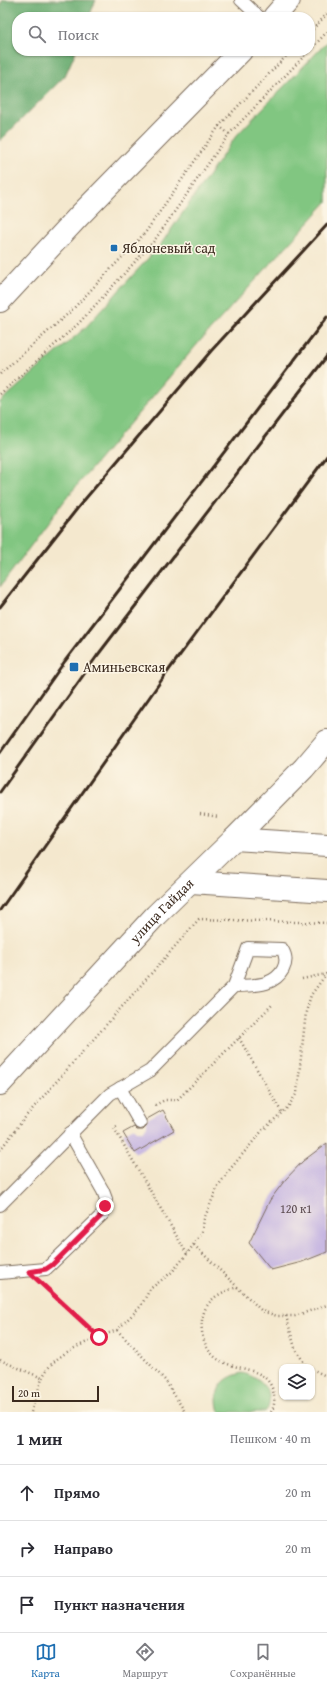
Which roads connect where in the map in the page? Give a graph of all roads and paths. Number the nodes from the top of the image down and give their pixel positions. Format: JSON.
{"nodes":[{"id":1,"x":241,"y":0,"type":"edge"},
{"id":2,"x":289,"y":0,"type":"edge"},
{"id":3,"x":254,"y":12,"type":"edge"},
{"id":4,"x":278,"y":12,"type":"edge"},
{"id":5,"x":327,"y":14,"type":"edge"},
{"id":6,"x":315,"y":27,"type":"edge"},
{"id":7,"x":327,"y":32,"type":"edge"},
{"id":8,"x":315,"y":44,"type":"edge"},
{"id":9,"x":236,"y":56,"type":"edge"},
{"id":10,"x":286,"y":56,"type":"edge"},
{"id":11,"x":303,"y":56,"type":"edge"},
{"id":12,"x":219,"y":126,"type":"junction"},
{"id":13,"x":229,"y":134,"type":"junction"},
{"id":14,"x":0,"y":301,"type":"edge"},
{"id":15,"x":0,"y":374,"type":"edge"},
{"id":16,"x":0,"y":394,"type":"edge"},
{"id":17,"x":327,"y":741,"type":"edge"},
{"id":18,"x":234,"y":839,"type":"junction"},
{"id":19,"x":327,"y":845,"type":"edge"},
{"id":20,"x":191,"y":882,"type":"junction"},
{"id":21,"x":327,"y":891,"type":"edge"},
{"id":22,"x":327,"y":923,"type":"edge"},
{"id":23,"x":326,"y":973,"type":"edge"},
{"id":24,"x":297,"y":980,"type":"dead end"},
{"id":25,"x":234,"y":986,"type":"junction"},
{"id":26,"x":276,"y":1001,"type":"dead end"},
{"id":27,"x":239,"y":1038,"type":"junction"},
{"id":28,"x":0,"y":1084,"type":"edge"},
{"id":29,"x":120,"y":1088,"type":"junction"},
{"id":30,"x":282,"y":1112,"type":"junction"},
{"id":31,"x":138,"y":1120,"type":"junction"},
{"id":32,"x":70,"y":1133,"type":"junction"},
{"id":33,"x":0,"y":1150,"type":"edge"},
{"id":34,"x":0,"y":1204,"type":"edge"},
{"id":35,"x":194,"y":1245,"type":"junction"},
{"id":36,"x":187,"y":1254,"type":"junction"},
{"id":37,"x":29,"y":1272,"type":"junction"},
{"id":38,"x":0,"y":1273,"type":"edge"},
{"id":39,"x":238,"y":1287,"type":"junction"},
{"id":40,"x":327,"y":1306,"type":"edge"},
{"id":41,"x":286,"y":1316,"type":"junction"},
{"id":42,"x":117,"y":1330,"type":"junction"},
{"id":43,"x":99,"y":1337,"type":"junction"},
{"id":44,"x":0,"y":1360,"type":"edge"},
{"id":45,"x":305,"y":1364,"type":"edge"},
{"id":46,"x":315,"y":1370,"type":"edge"},
{"id":47,"x":327,"y":1374,"type":"edge"},
{"id":48,"x":42,"y":1378,"type":"junction"},
{"id":49,"x":31,"y":1412,"type":"edge"},
{"id":50,"x":185,"y":1412,"type":"edge"},
{"id":51,"x":271,"y":1412,"type":"edge"}],
"edges":[{"from":1,"to":3,"type":"lane"},
{"from":2,"to":4,"type":"street"},
{"from":5,"to":6,"type":"path"},
{"from":7,"to":8,"type":"path"},
{"from":9,"to":14,"type":"street"},
{"from":10,"to":12,"type":"path"},
{"from":11,"to":13,"type":"path"},
{"from":12,"to":13,"type":"path"},
{"from":12,"to":15,"type":"path"},
{"from":13,"to":16,"type":"path"},
{"from":17,"to":18,"type":"street","name":"улица Гайдая"},
{"from":18,"to":19,"type":"street"},
{"from":18,"to":20,"type":"street","name":"улица Гайдая"},
{"from":20,"to":21,"type":"street"},
{"from":20,"to":28,"type":"street","name":"улица Гайдая"},
{"from":22,"to":33,"type":"path"},
{"from":23,"to":24,"type":"path"},
{"from":23,"to":30,"type":"path"},
{"from":25,"to":25,"type":"lane"},
{"from":25,"to":29,"type":"lane"},
{"from":26,"to":27,"type":"path"},
{"from":27,"to":30,"type":"path"},
{"from":27,"to":31,"type":"path"},
{"from":29,"to":31,"type":"lane"},
{"from":29,"to":32,"type":"lane"},
{"from":30,"to":35,"type":"path"},
{"from":31,"to":36,"type":"path"},
{"from":32,"to":34,"type":"lane"},
{"from":32,"to":37,"type":"lane"},
{"from":35,"to":36,"type":"path"},
{"from":35,"to":39,"type":"path"},
{"from":36,"to":42,"type":"path"},
{"from":37,"to":38,"type":"lane"},
{"from":37,"to":43,"type":"path"},
{"from":39,"to":41,"type":"path"},
{"from":39,"to":51,"type":"path"},
{"from":40,"to":41,"type":"path"},
{"from":41,"to":45,"type":"path"},
{"from":42,"to":43,"type":"path"},
{"from":42,"to":50,"type":"path"},
{"from":43,"to":48,"type":"path"},
{"from":44,"to":48,"type":"path"},
{"from":46,"to":47,"type":"path"},
{"from":48,"to":49,"type":"path"}]}
